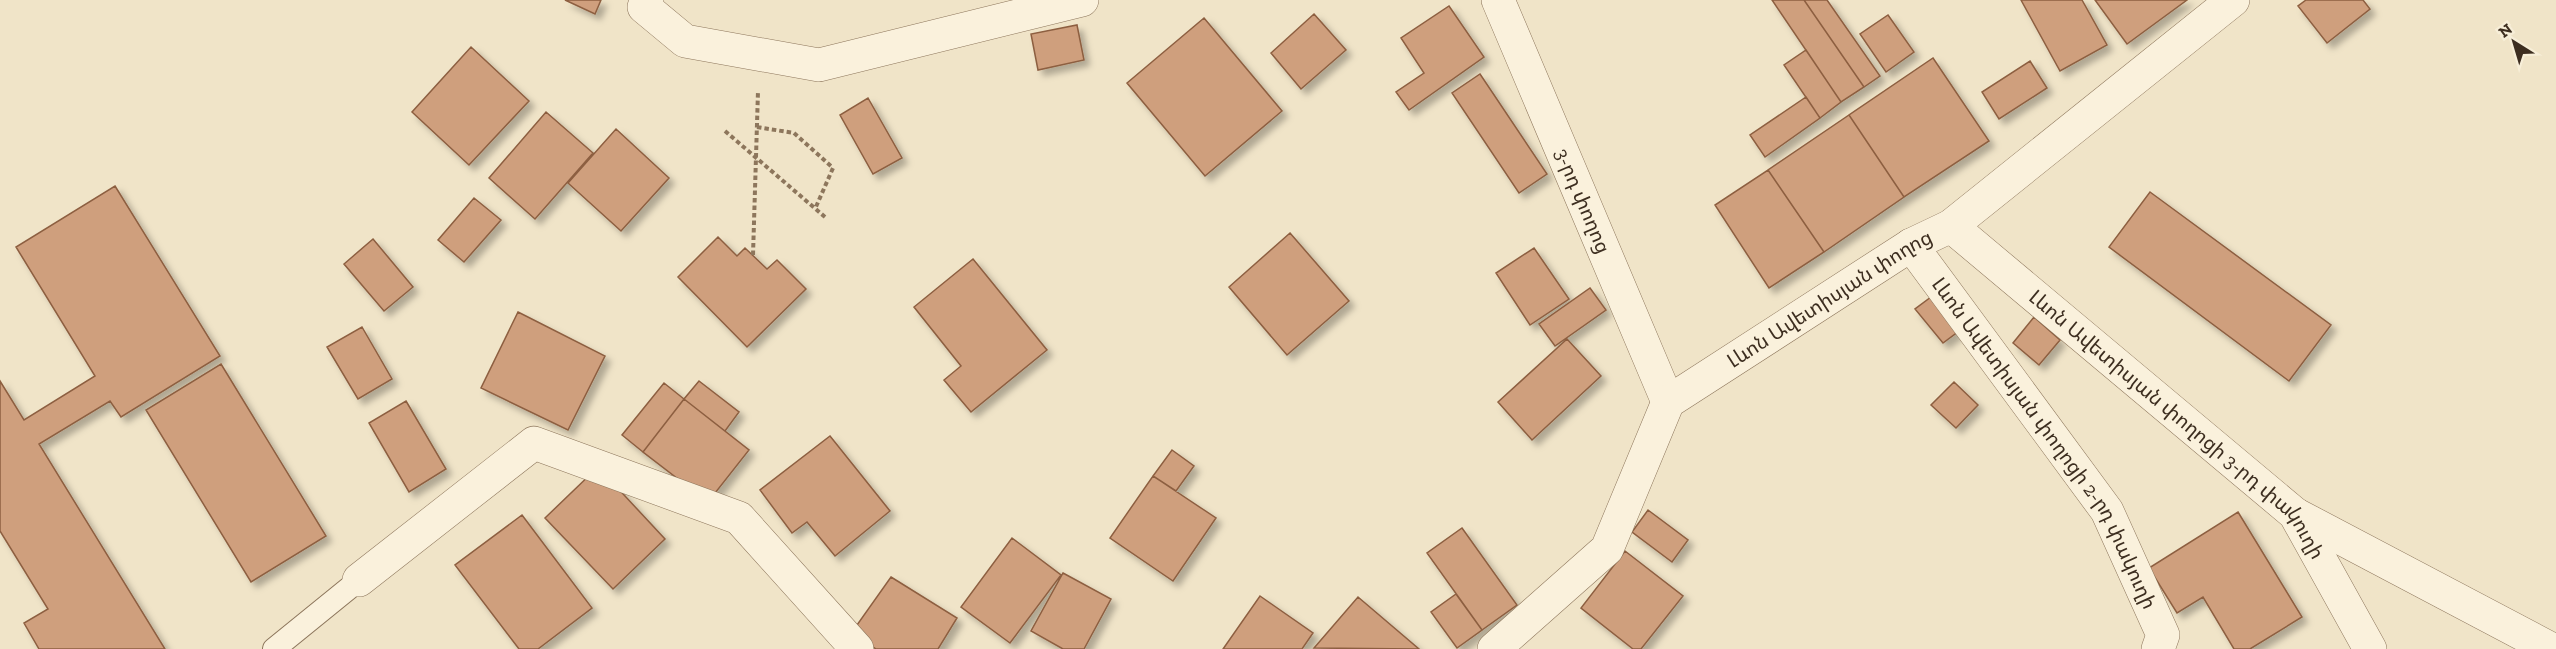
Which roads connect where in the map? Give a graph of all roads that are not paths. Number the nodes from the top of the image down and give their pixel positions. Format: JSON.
{"nodes":[{"id":1,"x":647,"y":0,"type":"edge"},
{"id":2,"x":1082,"y":0,"type":"edge"},
{"id":3,"x":1498,"y":0,"type":"edge"},
{"id":4,"x":2233,"y":0,"type":"edge"},
{"id":5,"x":1952,"y":226,"type":"junction"},
{"id":6,"x":1911,"y":245,"type":"junction"},
{"id":7,"x":1668,"y":402,"type":"junction"},
{"id":8,"x":2295,"y":514,"type":"junction"},
{"id":9,"x":359,"y":580,"type":"joint"},
{"id":10,"x":274,"y":649,"type":"edge"},
{"id":11,"x":856,"y":649,"type":"edge"},
{"id":12,"x":1494,"y":649,"type":"edge"},
{"id":13,"x":2158,"y":649,"type":"edge"},
{"id":14,"x":2370,"y":649,"type":"edge"},
{"id":15,"x":2551,"y":649,"type":"edge"}],
"edges":[{"from":1,"to":2,"type":"street"},
{"from":3,"to":7,"type":"street","name":"3-րդ փողոց"},
{"from":4,"to":5,"type":"street","name":"Լևոն Ավետիսյան փողոց"},
{"from":5,"to":6,"type":"street","name":"Լևոն Ավետիսյան փողոց"},
{"from":5,"to":8,"type":"street","name":"Լևոն Ավետիսյան փողոցի 3-րդ փակուղի"},
{"from":6,"to":7,"type":"street","name":"Լևոն Ավետիսյան փողոց"},
{"from":6,"to":13,"type":"street","name":"Լևոն Ավետիսյան փողոցի 2-րդ փակուղի"},
{"from":7,"to":12,"type":"street"},
{"from":8,"to":14,"type":"street","name":"Լևոն Ավետիսյան փողոցի 3-րդ փակուղի"},
{"from":8,"to":15,"type":"street"},
{"from":9,"to":10,"type":"lane"},
{"from":9,"to":11,"type":"street"}]}
